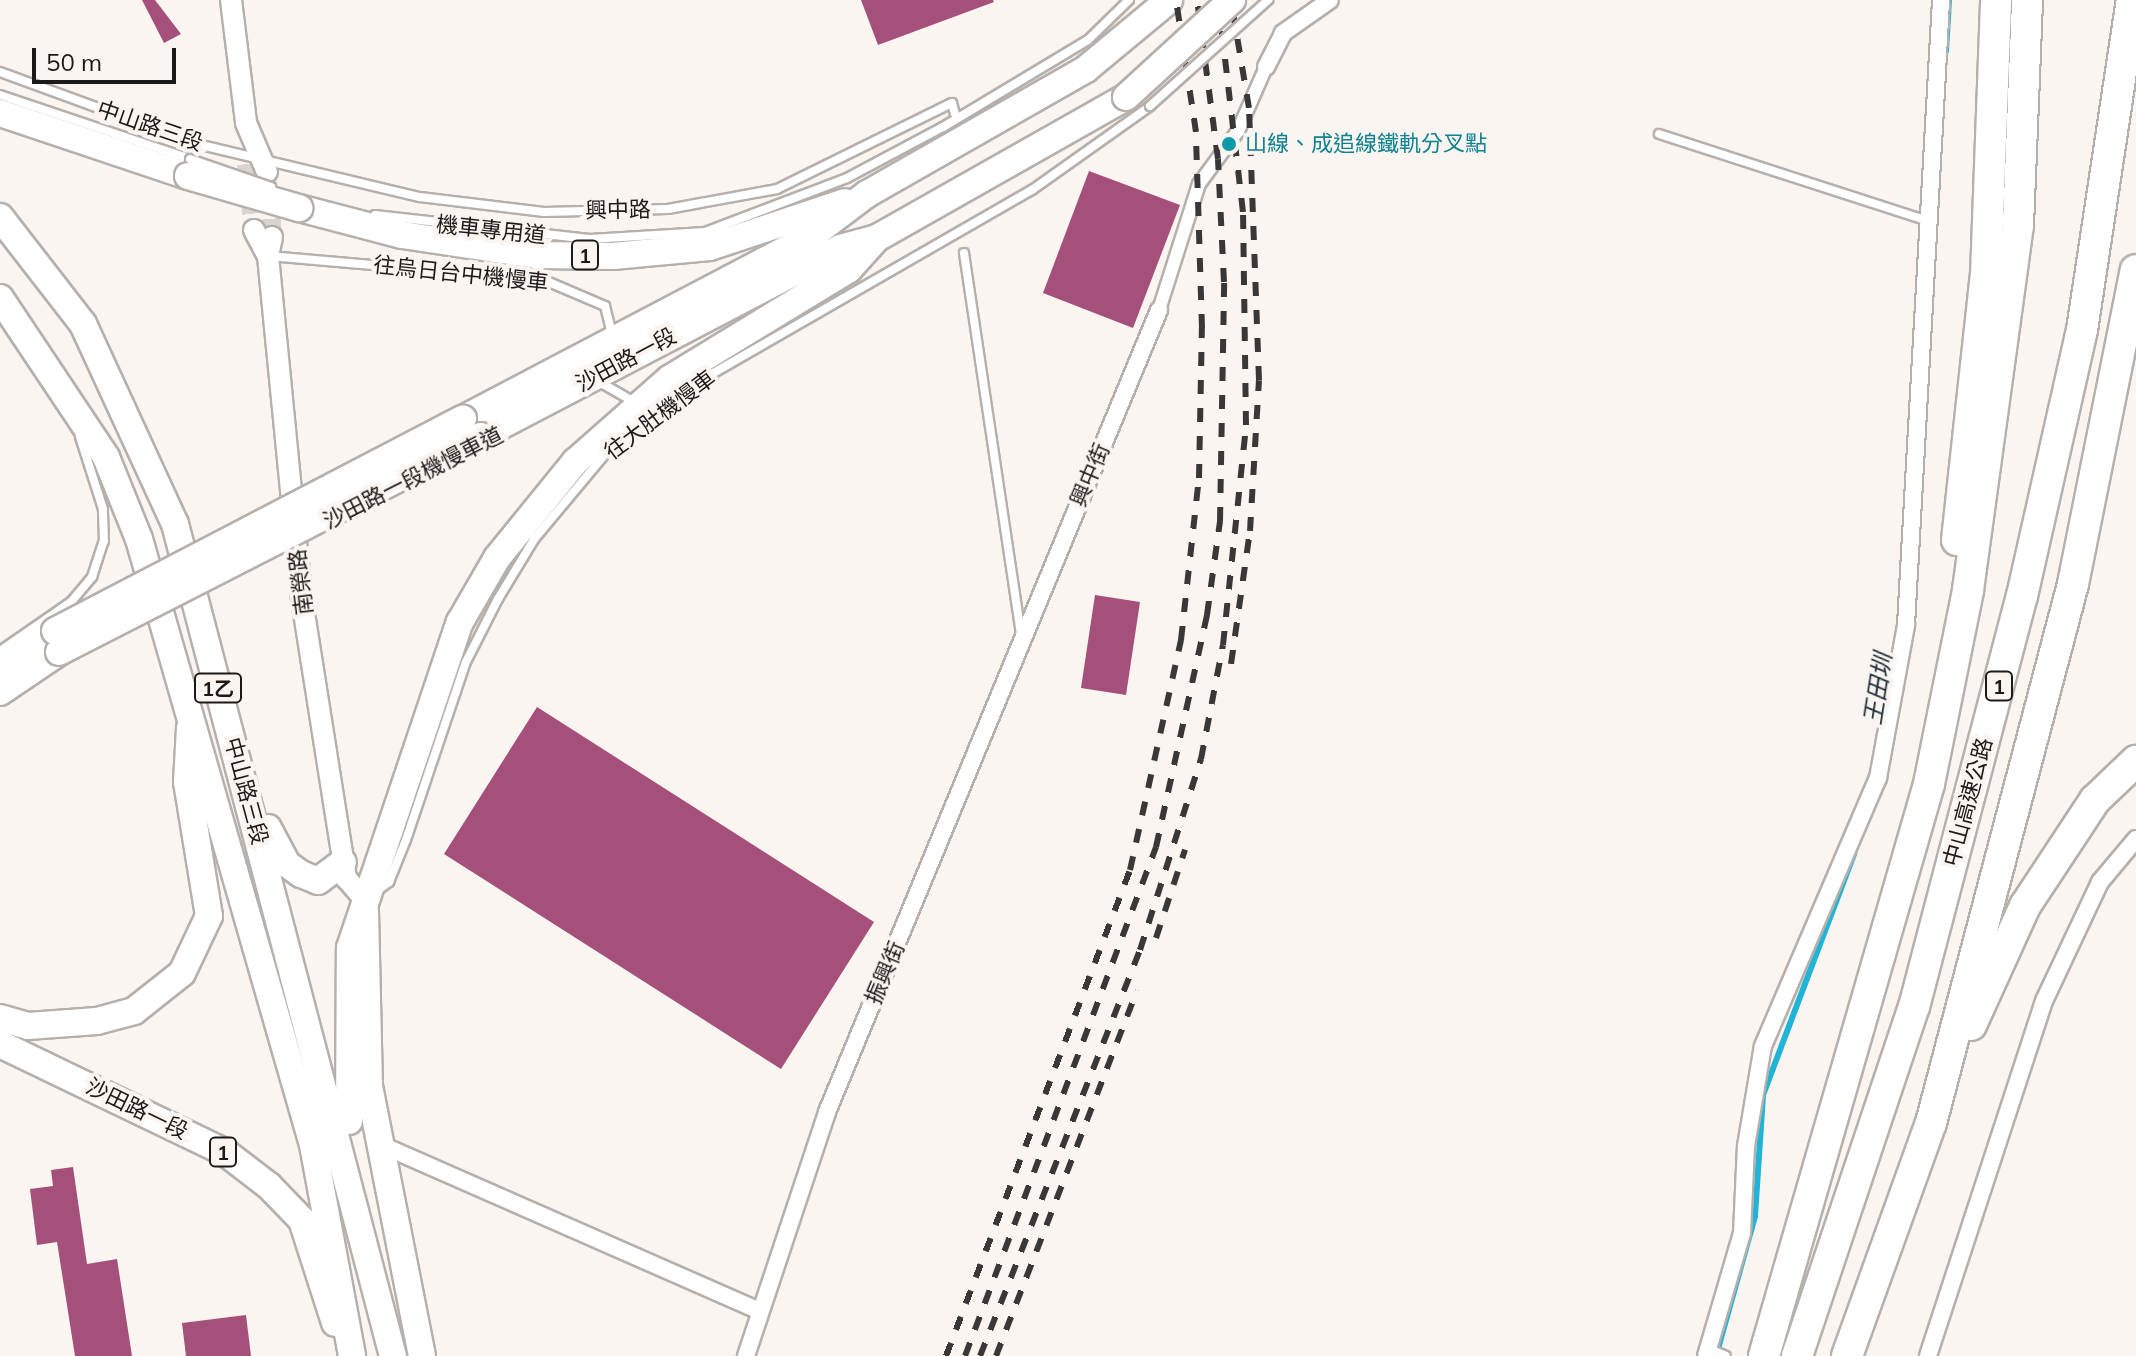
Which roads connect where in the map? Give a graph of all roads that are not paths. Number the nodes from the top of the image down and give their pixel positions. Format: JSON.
{"nodes":[{"id":1,"x":231,"y":0,"type":"edge"},
{"id":2,"x":1129,"y":0,"type":"edge"},
{"id":3,"x":1169,"y":0,"type":"edge"},
{"id":4,"x":1232,"y":0,"type":"edge"},
{"id":5,"x":1268,"y":0,"type":"edge"},
{"id":6,"x":1330,"y":0,"type":"edge"},
{"id":7,"x":1941,"y":0,"type":"edge"},
{"id":8,"x":1996,"y":0,"type":"edge"},
{"id":9,"x":2027,"y":0,"type":"edge"},
{"id":10,"x":2132,"y":0,"type":"edge"},
{"id":11,"x":1266,"y":67,"type":"joint"},
{"id":12,"x":0,"y":72,"type":"edge"},
{"id":13,"x":0,"y":95,"type":"edge"},
{"id":14,"x":1138,"y":102,"type":"junction"},
{"id":15,"x":0,"y":113,"type":"edge"},
{"id":16,"x":955,"y":114,"type":"dead end"},
{"id":17,"x":1659,"y":134,"type":"dead end"},
{"id":18,"x":257,"y":164,"type":"junction"},
{"id":19,"x":189,"y":168,"type":"junction"},
{"id":20,"x":867,"y":194,"type":"junction"},
{"id":21,"x":295,"y":201,"type":"junction"},
{"id":22,"x":0,"y":217,"type":"edge"},
{"id":23,"x":1929,"y":221,"type":"junction"},
{"id":24,"x":877,"y":238,"type":"junction"},
{"id":25,"x":265,"y":241,"type":"joint"},
{"id":26,"x":964,"y":253,"type":"dead end"},
{"id":27,"x":2136,"y":270,"type":"edge"},
{"id":28,"x":0,"y":298,"type":"edge"},
{"id":29,"x":1159,"y":310,"type":"joint"},
{"id":30,"x":607,"y":346,"type":"junction"},
{"id":31,"x":66,"y":390,"type":"junction"},
{"id":32,"x":648,"y":410,"type":"junction"},
{"id":33,"x":476,"y":432,"type":"junction"},
{"id":34,"x":1021,"y":640,"type":"junction"},
{"id":35,"x":58,"y":647,"type":"junction"},
{"id":36,"x":0,"y":651,"type":"edge"},
{"id":37,"x":0,"y":667,"type":"edge"},
{"id":38,"x":0,"y":692,"type":"edge"},
{"id":39,"x":0,"y":700,"type":"edge"},
{"id":40,"x":191,"y":704,"type":"junction"},
{"id":41,"x":2136,"y":761,"type":"edge"},
{"id":42,"x":244,"y":786,"type":"junction"},
{"id":43,"x":2136,"y":839,"type":"edge"},
{"id":44,"x":343,"y":862,"type":"junction"},
{"id":45,"x":364,"y":899,"type":"junction"},
{"id":46,"x":1884,"y":951,"type":"junction"},
{"id":47,"x":0,"y":1015,"type":"edge"},
{"id":48,"x":0,"y":1044,"type":"edge"},
{"id":49,"x":1931,"y":1123,"type":"junction"},
{"id":50,"x":377,"y":1143,"type":"junction"},
{"id":51,"x":356,"y":1196,"type":"junction"},
{"id":52,"x":760,"y":1311,"type":"junction"},
{"id":53,"x":1707,"y":1353,"type":"edge"},
{"id":54,"x":349,"y":1356,"type":"edge"},
{"id":55,"x":393,"y":1356,"type":"edge"},
{"id":56,"x":422,"y":1356,"type":"edge"},
{"id":57,"x":746,"y":1356,"type":"edge"},
{"id":58,"x":1726,"y":1356,"type":"edge"},
{"id":59,"x":1764,"y":1356,"type":"edge"},
{"id":60,"x":1797,"y":1356,"type":"edge"},
{"id":61,"x":1847,"y":1356,"type":"edge"},
{"id":62,"x":1928,"y":1356,"type":"edge"}],
"edges":[{"from":1,"to":18,"type":"street"},
{"from":2,"to":21,"type":"lane","name":"機車專用道"},
{"from":3,"to":20,"type":"main road","name":"沙田路一段","number":"1"},
{"from":4,"to":14,"type":"main road","name":"沙田路一段","number":"1","bridge":true},
{"from":5,"to":14,"type":"lane","bridge":true},
{"from":6,"to":11,"type":"street"},
{"from":7,"to":23,"type":"street"},
{"from":8,"to":46,"type":"highway"},
{"from":9,"to":46,"type":"highway"},
{"from":10,"to":60,"type":"highway","name":"中山高速公路","number":"1"},
{"from":11,"to":29,"type":"street"},
{"from":12,"to":18,"type":"lane","name":"中山路三段"},
{"from":13,"to":19,"type":"lane"},
{"from":14,"to":24,"type":"main road","name":"沙田路一段","number":"1"},
{"from":14,"to":32,"type":"lane","name":"往大肚機慢車"},
{"from":15,"to":19,"type":"main road","name":"沙田路一段","number":"1"},
{"from":16,"to":18,"type":"lane","name":"興中路"},
{"from":17,"to":23,"type":"lane"},
{"from":19,"to":21,"type":"main road","name":"沙田路一段","number":"1","bridge":true},
{"from":20,"to":21,"type":"main road","name":"沙田路一段","number":"1"},
{"from":20,"to":30,"type":"main road","name":"沙田路一段","number":"1"},
{"from":22,"to":42,"type":"main road","name":"中山路三段","number":"1乙"},
{"from":23,"to":53,"type":"street"},
{"from":24,"to":32,"type":"main road"},
{"from":24,"to":33,"type":"main road","name":"沙田路一段","number":"1"},
{"from":25,"to":30,"type":"lane","name":"往烏日台中機慢車"},
{"from":25,"to":44,"type":"street","name":"南榮路"},
{"from":26,"to":34,"type":"lane"},
{"from":27,"to":49,"type":"highway","name":"中山高速公路","number":"1"},
{"from":28,"to":31,"type":"main road","name":"中山路三段"},
{"from":29,"to":34,"type":"street","name":"興中街"},
{"from":30,"to":33,"type":"main road","name":"沙田路一段","number":"1"},
{"from":31,"to":36,"type":"lane"},
{"from":31,"to":40,"type":"main road","name":"中山路三段"},
{"from":32,"to":33,"type":"lane","name":"沙田路一段機慢車道"},
{"from":32,"to":45,"type":"main road"},
{"from":33,"to":35,"type":"main road","name":"沙田路一段","number":"1","bridge":true},
{"from":34,"to":52,"type":"street","name":"振興街"},
{"from":35,"to":37,"type":"main road","name":"沙田路一段","number":"1"},
{"from":35,"to":38,"type":"main road","name":"沙田路一段","number":"1"},
{"from":35,"to":39,"type":"lane"},
{"from":40,"to":47,"type":"main road"},
{"from":40,"to":54,"type":"main road","name":"中山路三段","number":"1乙"},
{"from":41,"to":49,"type":"highway"},
{"from":42,"to":44,"type":"main road"},
{"from":42,"to":51,"type":"main road","name":"中山路三段","number":"1乙"},
{"from":43,"to":62,"type":"street"},
{"from":44,"to":45,"type":"street","name":"南榮路"},
{"from":45,"to":50,"type":"main road"},
{"from":45,"to":51,"type":"main road"},
{"from":46,"to":59,"type":"highway"},
{"from":48,"to":54,"type":"main road","name":"沙田路一段","number":"1"},
{"from":49,"to":61,"type":"highway","name":"中山高速公路","number":"1"},
{"from":50,"to":52,"type":"street"},
{"from":50,"to":56,"type":"main road"},
{"from":51,"to":55,"type":"main road","name":"中山路三段","number":"1乙"},
{"from":52,"to":57,"type":"street","name":"振興街"},
{"from":53,"to":58,"type":"lane"}]}
